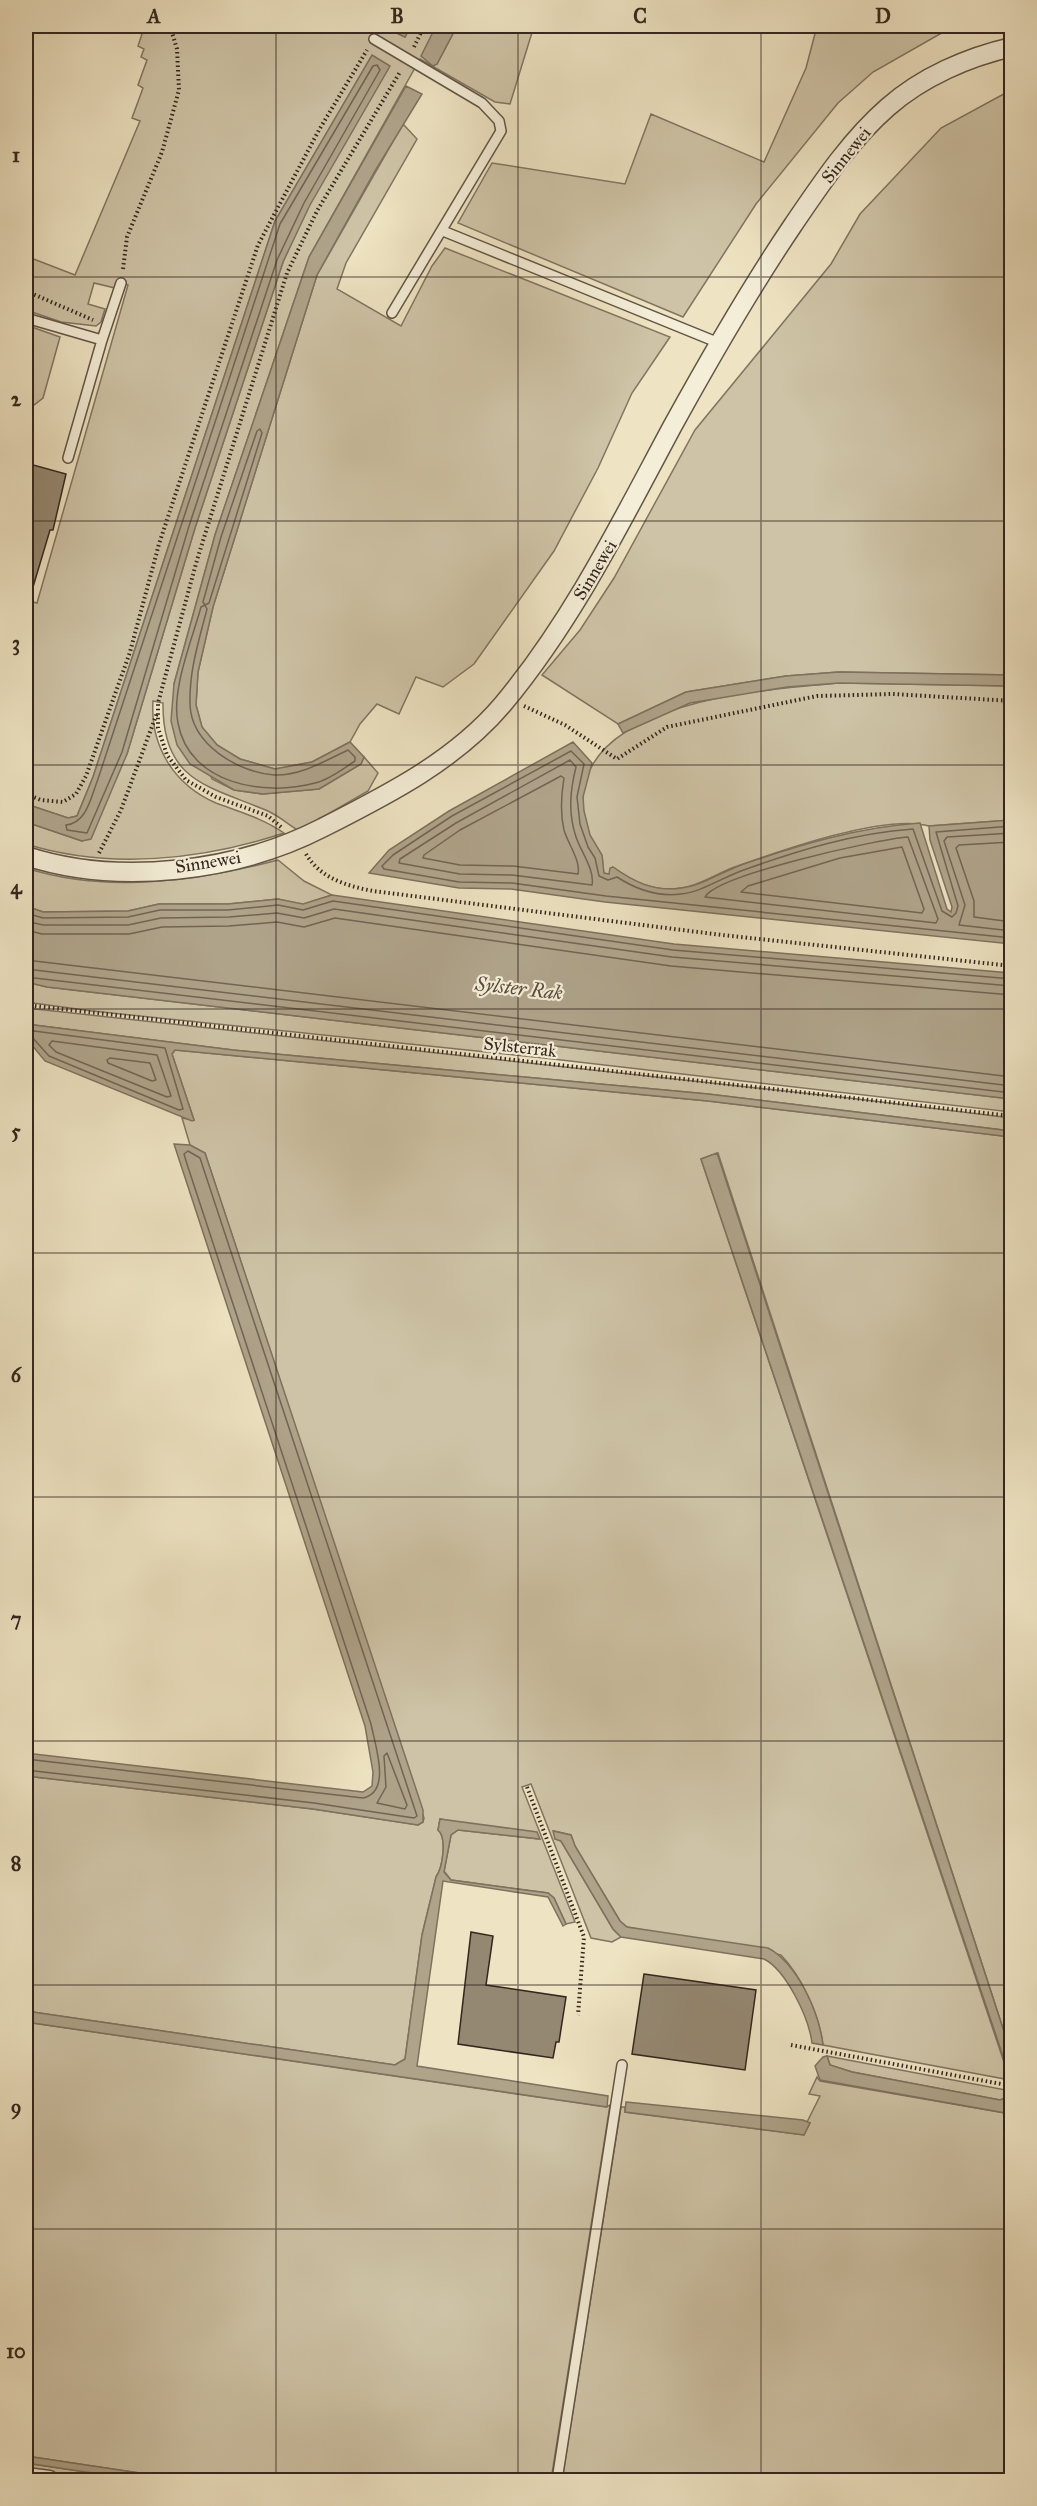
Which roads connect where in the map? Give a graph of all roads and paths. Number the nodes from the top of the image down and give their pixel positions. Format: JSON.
{"nodes":[{"id":1,"x":170,"y":26,"type":"edge"},
{"id":2,"x":424,"y":26,"type":"edge"},
{"id":3,"x":374,"y":39,"type":"joint"},
{"id":4,"x":1011,"y":47,"type":"edge"},
{"id":5,"x":408,"y":59,"type":"junction"},
{"id":6,"x":443,"y":231,"type":"junction"},
{"id":7,"x":121,"y":283,"type":"joint"},
{"id":8,"x":26,"y":291,"type":"edge"},
{"id":9,"x":392,"y":313,"type":"dead end"},
{"id":10,"x":26,"y":318,"type":"edge"},
{"id":11,"x":107,"y":327,"type":"junction"},
{"id":12,"x":102,"y":340,"type":"junction"},
{"id":13,"x":719,"y":344,"type":"junction"},
{"id":14,"x":68,"y":458,"type":"dead end"},
{"id":15,"x":507,"y":698,"type":"junction"},
{"id":16,"x":1011,"y":701,"type":"edge"},
{"id":17,"x":158,"y":709,"type":"junction"},
{"id":18,"x":26,"y":794,"type":"edge"},
{"id":19,"x":298,"y":841,"type":"junction"},
{"id":20,"x":26,"y":856,"type":"edge"},
{"id":21,"x":89,"y":869,"type":"junction"},
{"id":22,"x":1011,"y":966,"type":"edge"},
{"id":23,"x":26,"y":1005,"type":"edge"},
{"id":24,"x":1011,"y":1116,"type":"edge"},
{"id":25,"x":527,"y":1787,"type":"dead end"},
{"id":26,"x":578,"y":2015,"type":"dead end"},
{"id":27,"x":791,"y":2045,"type":"dead end"},
{"id":28,"x":622,"y":2065,"type":"dead end"},
{"id":29,"x":1011,"y":2086,"type":"edge"},
{"id":30,"x":26,"y":2477,"type":"edge"},
{"id":31,"x":49,"y":2481,"type":"edge"},
{"id":32,"x":557,"y":2481,"type":"edge"}],
"edges":[{"from":1,"to":7,"type":"path"},
{"from":2,"to":5,"type":"path"},
{"from":3,"to":5,"type":"lane"},
{"from":3,"to":18,"type":"path"},
{"from":4,"to":13,"type":"street","name":"Sinnewei"},
{"from":5,"to":6,"type":"lane"},
{"from":5,"to":17,"type":"path"},
{"from":6,"to":9,"type":"lane"},
{"from":6,"to":13,"type":"lane"},
{"from":7,"to":11,"type":"lane"},
{"from":8,"to":11,"type":"path"},
{"from":10,"to":12,"type":"lane"},
{"from":11,"to":12,"type":"lane"},
{"from":12,"to":14,"type":"lane"},
{"from":13,"to":15,"type":"street","name":"Sinnewei"},
{"from":15,"to":16,"type":"path"},
{"from":15,"to":19,"type":"street","name":"Sinnewei"},
{"from":17,"to":19,"type":"path"},
{"from":17,"to":21,"type":"path"},
{"from":19,"to":21,"type":"street","name":"Sinnewei"},
{"from":19,"to":22,"type":"path"},
{"from":20,"to":21,"type":"street","name":"Sinnewei"},
{"from":23,"to":24,"type":"path","name":"Sylsterrak"},
{"from":25,"to":26,"type":"path"},
{"from":27,"to":29,"type":"path"},
{"from":28,"to":32,"type":"lane"},
{"from":30,"to":31,"type":"street"}]}
